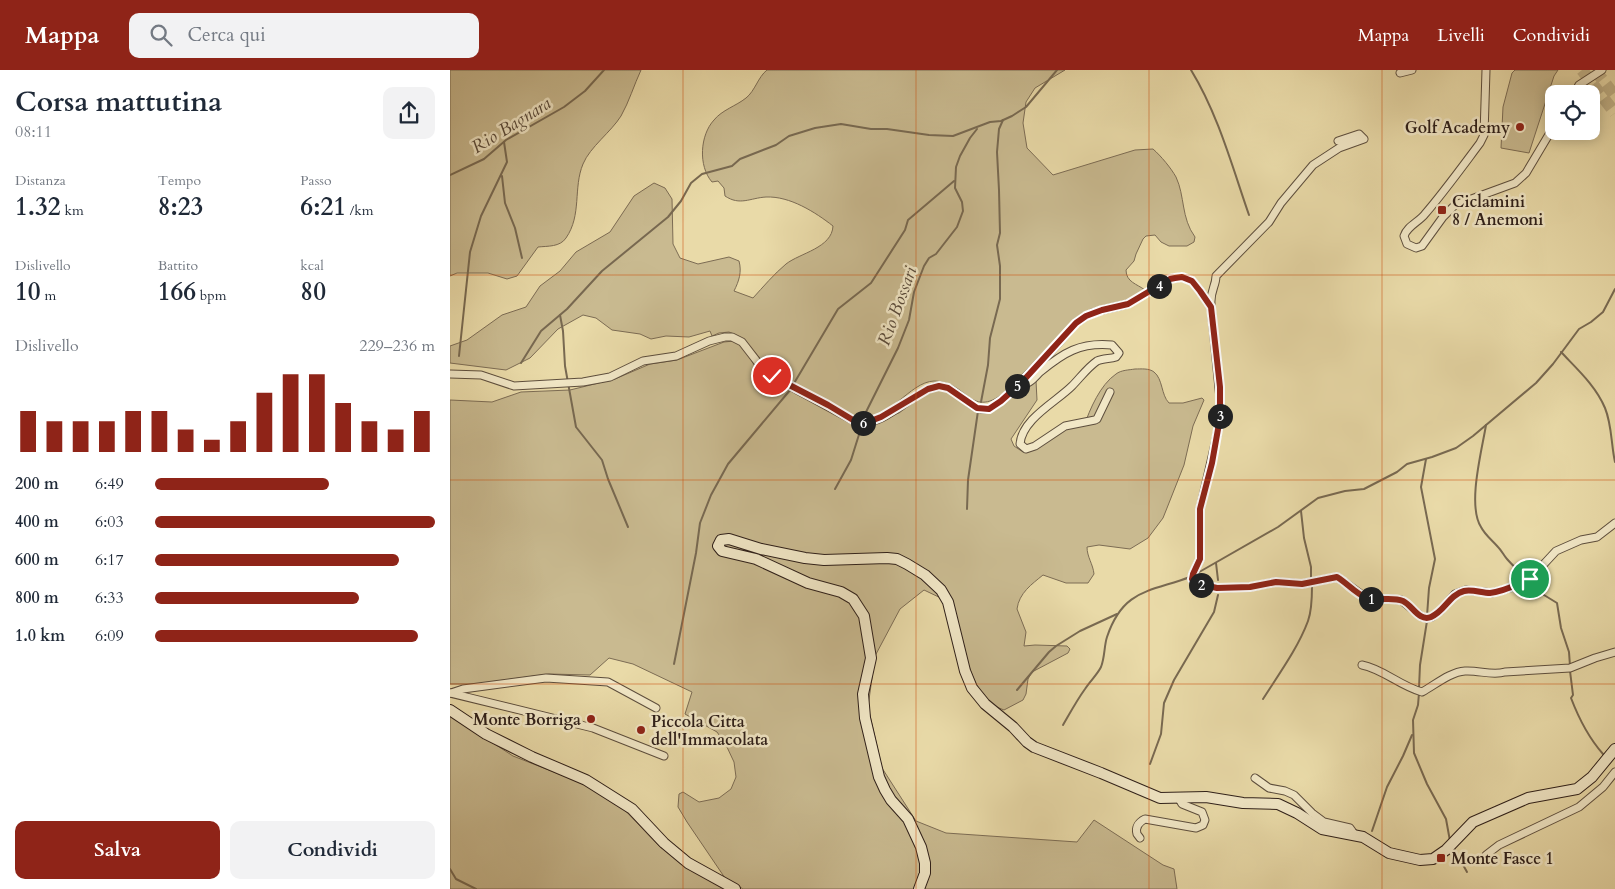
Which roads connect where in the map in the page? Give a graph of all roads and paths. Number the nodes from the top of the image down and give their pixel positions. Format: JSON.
{"nodes":[{"id":1,"x":1412,"y":70,"type":"edge"},
{"id":2,"x":1486,"y":70,"type":"edge"},
{"id":3,"x":1602,"y":70,"type":"edge"},
{"id":4,"x":1400,"y":73,"type":"dead end"},
{"id":5,"x":1579,"y":85,"type":"edge"},
{"id":6,"x":1546,"y":140,"type":"edge"},
{"id":7,"x":1338,"y":141,"type":"dead end"},
{"id":8,"x":1211,"y":307,"type":"junction"},
{"id":9,"x":450,"y":374,"type":"edge"},
{"id":10,"x":1022,"y":382,"type":"junction"},
{"id":11,"x":1110,"y":392,"type":"dead end"},
{"id":12,"x":1615,"y":523,"type":"edge"},
{"id":13,"x":1615,"y":652,"type":"edge"},
{"id":14,"x":1362,"y":665,"type":"dead end"},
{"id":15,"x":450,"y":693,"type":"edge"},
{"id":16,"x":656,"y":708,"type":"dead end"},
{"id":17,"x":450,"y":710,"type":"edge"},
{"id":18,"x":1615,"y":749,"type":"edge"},
{"id":19,"x":664,"y":756,"type":"dead end"},
{"id":20,"x":1615,"y":772,"type":"edge"},
{"id":21,"x":1255,"y":778,"type":"dead end"},
{"id":22,"x":1179,"y":799,"type":"junction"},
{"id":23,"x":1355,"y":835,"type":"junction"},
{"id":24,"x":1140,"y":838,"type":"dead end"},
{"id":25,"x":1486,"y":856,"type":"dead end"},
{"id":26,"x":736,"y":889,"type":"edge"},
{"id":27,"x":919,"y":889,"type":"edge"}],
"edges":[{"from":1,"to":4,"type":"street"},
{"from":2,"to":6,"type":"street"},
{"from":3,"to":5,"type":"street"},
{"from":7,"to":8,"type":"street"},
{"from":8,"to":10,"type":"street"},
{"from":8,"to":12,"type":"street"},
{"from":9,"to":10,"type":"street"},
{"from":10,"to":11,"type":"street"},
{"from":13,"to":14,"type":"street"},
{"from":15,"to":16,"type":"street"},
{"from":15,"to":19,"type":"street"},
{"from":17,"to":26,"type":"main road"},
{"from":18,"to":23,"type":"main road"},
{"from":20,"to":25,"type":"street"},
{"from":21,"to":23,"type":"street"},
{"from":22,"to":23,"type":"main road"},
{"from":22,"to":24,"type":"street"},
{"from":22,"to":27,"type":"main road"}]}
